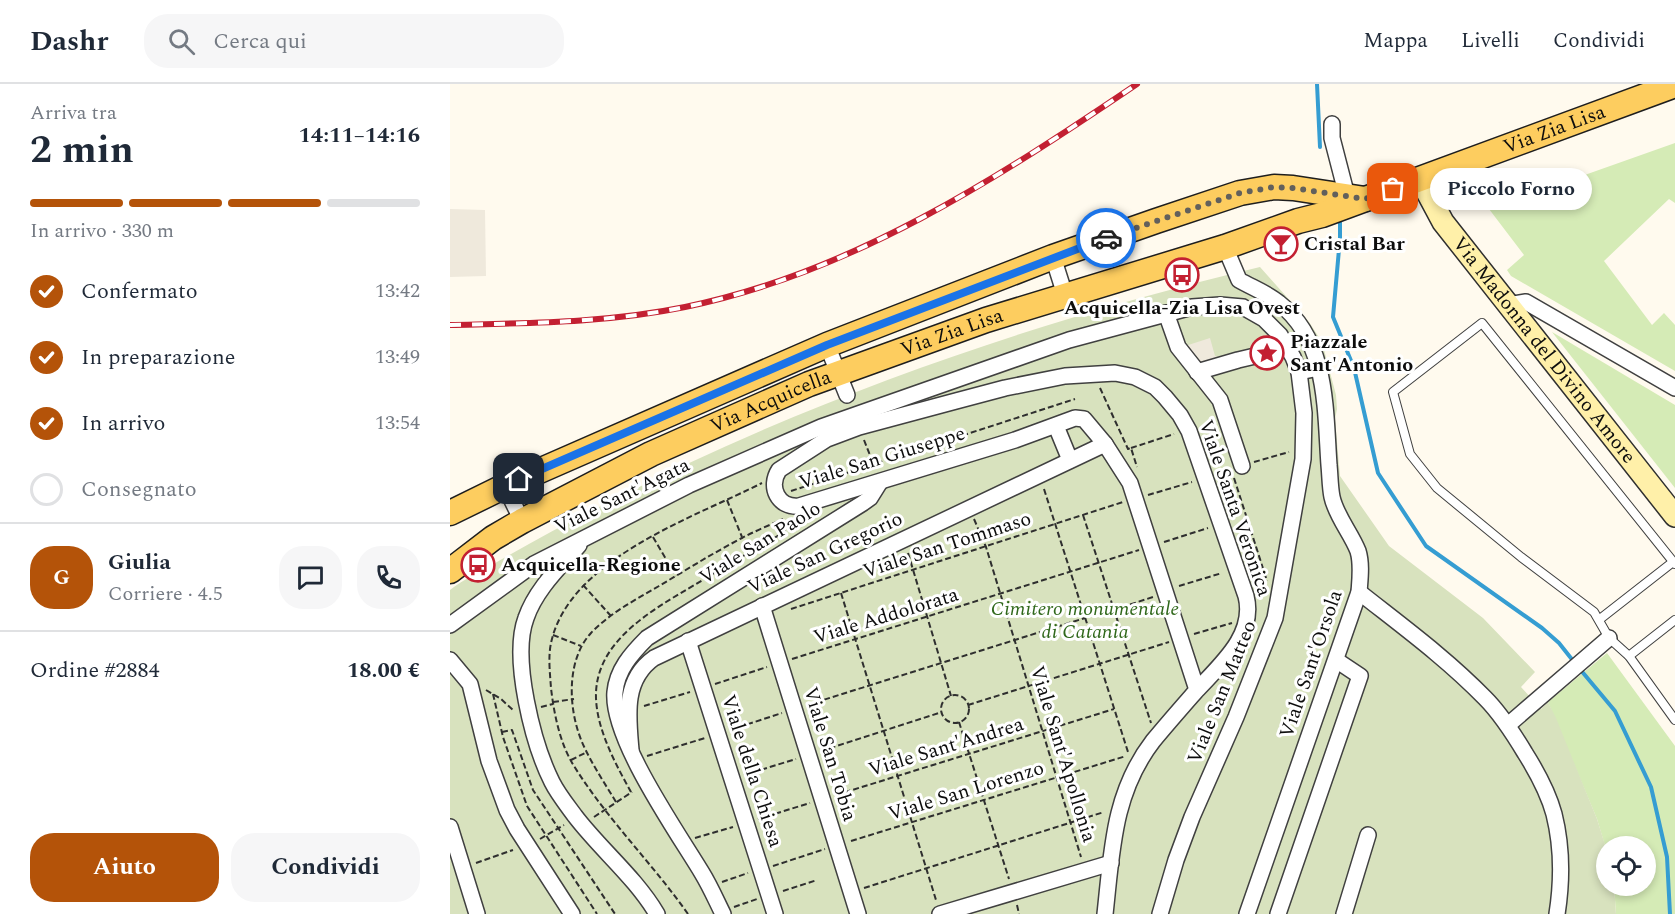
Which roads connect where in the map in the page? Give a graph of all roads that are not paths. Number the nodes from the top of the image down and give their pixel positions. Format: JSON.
{"nodes":[{"id":1,"x":1675,"y":85,"type":"edge"},
{"id":2,"x":1332,"y":124,"type":"dead end"},
{"id":3,"x":1420,"y":179,"type":"junction"},
{"id":4,"x":1293,"y":188,"type":"junction"},
{"id":5,"x":1356,"y":198,"type":"junction"},
{"id":6,"x":1298,"y":221,"type":"junction"},
{"id":7,"x":1225,"y":247,"type":"junction"},
{"id":8,"x":1053,"y":257,"type":"junction"},
{"id":9,"x":1065,"y":295,"type":"junction"},
{"id":10,"x":1508,"y":305,"type":"junction"},
{"id":11,"x":1166,"y":313,"type":"junction"},
{"id":12,"x":827,"y":345,"type":"junction"},
{"id":13,"x":1289,"y":348,"type":"junction"},
{"id":14,"x":1319,"y":368,"type":"junction"},
{"id":15,"x":1197,"y":372,"type":"junction"},
{"id":16,"x":1299,"y":372,"type":"junction"},
{"id":17,"x":1675,"y":388,"type":"edge"},
{"id":18,"x":850,"y":404,"type":"junction"},
{"id":19,"x":1056,"y":426,"type":"junction"},
{"id":20,"x":1105,"y":444,"type":"junction"},
{"id":21,"x":1070,"y":460,"type":"junction"},
{"id":22,"x":1237,"y":468,"type":"road end"},
{"id":23,"x":880,"y":482,"type":"junction"},
{"id":24,"x":505,"y":486,"type":"junction"},
{"id":25,"x":450,"y":513,"type":"edge"},
{"id":26,"x":1675,"y":516,"type":"edge"},
{"id":27,"x":522,"y":521,"type":"junction"},
{"id":28,"x":583,"y":540,"type":"junction"},
{"id":29,"x":1673,"y":560,"type":"edge"},
{"id":30,"x":450,"y":571,"type":"edge"},
{"id":31,"x":1359,"y":592,"type":"junction"},
{"id":32,"x":764,"y":612,"type":"junction"},
{"id":33,"x":1600,"y":619,"type":"junction"},
{"id":34,"x":1675,"y":620,"type":"edge"},
{"id":35,"x":450,"y":625,"type":"edge"},
{"id":36,"x":688,"y":641,"type":"junction"},
{"id":37,"x":1604,"y":642,"type":"junction"},
{"id":38,"x":1629,"y":656,"type":"junction"},
{"id":39,"x":450,"y":660,"type":"edge"},
{"id":40,"x":1336,"y":660,"type":"junction"},
{"id":41,"x":1197,"y":690,"type":"junction"},
{"id":42,"x":1675,"y":720,"type":"edge"},
{"id":43,"x":1508,"y":725,"type":"junction"},
{"id":44,"x":633,"y":754,"type":"junction"},
{"id":45,"x":450,"y":827,"type":"edge"},
{"id":46,"x":1368,"y":835,"type":"dead end"},
{"id":47,"x":1111,"y":862,"type":"junction"},
{"id":48,"x":938,"y":908,"type":"edge"},
{"id":49,"x":477,"y":914,"type":"edge"},
{"id":50,"x":572,"y":914,"type":"edge"},
{"id":51,"x":657,"y":914,"type":"edge"},
{"id":52,"x":723,"y":914,"type":"edge"},
{"id":53,"x":775,"y":914,"type":"edge"},
{"id":54,"x":857,"y":914,"type":"edge"},
{"id":55,"x":1105,"y":914,"type":"edge"},
{"id":56,"x":1160,"y":914,"type":"edge"},
{"id":57,"x":1247,"y":914,"type":"edge"},
{"id":58,"x":1278,"y":914,"type":"edge"},
{"id":59,"x":1344,"y":914,"type":"edge"},
{"id":60,"x":1557,"y":914,"type":"edge"}],
"edges":[{"from":1,"to":3,"type":"main road","name":"Via Zia Lisa"},
{"from":2,"to":5,"type":"street"},
{"from":3,"to":5,"type":"main road","name":"Via Zia Lisa"},
{"from":3,"to":10,"type":"main road","name":"Via Madonna del Divino Amore"},
{"from":4,"to":5,"type":"main road","name":"Via Zia Lisa"},
{"from":4,"to":6,"type":"main road"},
{"from":4,"to":8,"type":"main road","name":"Via Zia Lisa"},
{"from":5,"to":6,"type":"main road","name":"Via Zia Lisa"},
{"from":6,"to":7,"type":"main road","name":"Via Zia Lisa"},
{"from":7,"to":9,"type":"main road","name":"Via Zia Lisa"},
{"from":7,"to":14,"type":"street","name":"Viale Sant'Orsola"},
{"from":8,"to":9,"type":"street"},
{"from":8,"to":12,"type":"main road","name":"Via Zia Lisa"},
{"from":9,"to":18,"type":"main road","name":"Via Zia Lisa"},
{"from":10,"to":17,"type":"street"},
{"from":10,"to":26,"type":"main road","name":"Via Madonna del Divino Amore"},
{"from":11,"to":13,"type":"street","name":"Viale Sant'Agata"},
{"from":11,"to":15,"type":"street"},
{"from":11,"to":18,"type":"street","name":"Viale Sant'Agata"},
{"from":12,"to":18,"type":"street","name":"Via Acquicella"},
{"from":12,"to":24,"type":"main road","name":"Via Acquicella"},
{"from":13,"to":15,"type":"street"},
{"from":13,"to":16,"type":"street","name":"Viale San Matteo"},
{"from":14,"to":16,"type":"street"},
{"from":14,"to":31,"type":"street","name":"Viale Sant'Orsola"},
{"from":15,"to":22,"type":"street"},
{"from":16,"to":56,"type":"street","name":"Viale San Matteo"},
{"from":18,"to":23,"type":"street","name":"Viale San Giuseppe"},
{"from":18,"to":27,"type":"main road","name":"Via Acquicella"},
{"from":18,"to":28,"type":"street","name":"Viale Sant'Agata"},
{"from":18,"to":41,"type":"street","name":"Viale Santa Veronica"},
{"from":19,"to":20,"type":"street","name":"Viale San Giuseppe"},
{"from":19,"to":21,"type":"street"},
{"from":19,"to":23,"type":"street","name":"Viale San Giuseppe"},
{"from":20,"to":21,"type":"street","name":"Viale San Gregorio"},
{"from":20,"to":41,"type":"street"},
{"from":21,"to":32,"type":"street","name":"Viale San Gregorio"},
{"from":23,"to":44,"type":"street","name":"Viale San Paolo"},
{"from":24,"to":25,"type":"main road","name":"Via Acquicella"},
{"from":24,"to":27,"type":"street"},
{"from":27,"to":30,"type":"main road","name":"Via Acquicella"},
{"from":28,"to":35,"type":"street","name":"Viale Sant'Agata"},
{"from":28,"to":51,"type":"street"},
{"from":29,"to":33,"type":"lane"},
{"from":29,"to":33,"type":"lane"},
{"from":31,"to":40,"type":"street","name":"Viale Sant'Orsola"},
{"from":31,"to":43,"type":"street"},
{"from":32,"to":36,"type":"street","name":"Viale San Gregorio"},
{"from":32,"to":54,"type":"street","name":"Viale San Tobia"},
{"from":33,"to":37,"type":"lane"},
{"from":34,"to":38,"type":"lane"},
{"from":36,"to":44,"type":"street","name":"Viale San Gregorio"},
{"from":36,"to":53,"type":"street","name":"Viale della Chiesa"},
{"from":37,"to":38,"type":"lane"},
{"from":37,"to":43,"type":"street"},
{"from":38,"to":42,"type":"lane"},
{"from":39,"to":50,"type":"street"},
{"from":40,"to":57,"type":"street","name":"Viale Sant'Orsola"},
{"from":40,"to":58,"type":"street"},
{"from":41,"to":47,"type":"street","name":"Viale Santa Veronica"},
{"from":43,"to":60,"type":"street"},
{"from":44,"to":52,"type":"street","name":"Viale San Paolo"},
{"from":45,"to":49,"type":"street"},
{"from":46,"to":59,"type":"street"},
{"from":47,"to":48,"type":"street"},
{"from":47,"to":55,"type":"street","name":"Viale Santa Veronica"}]}
